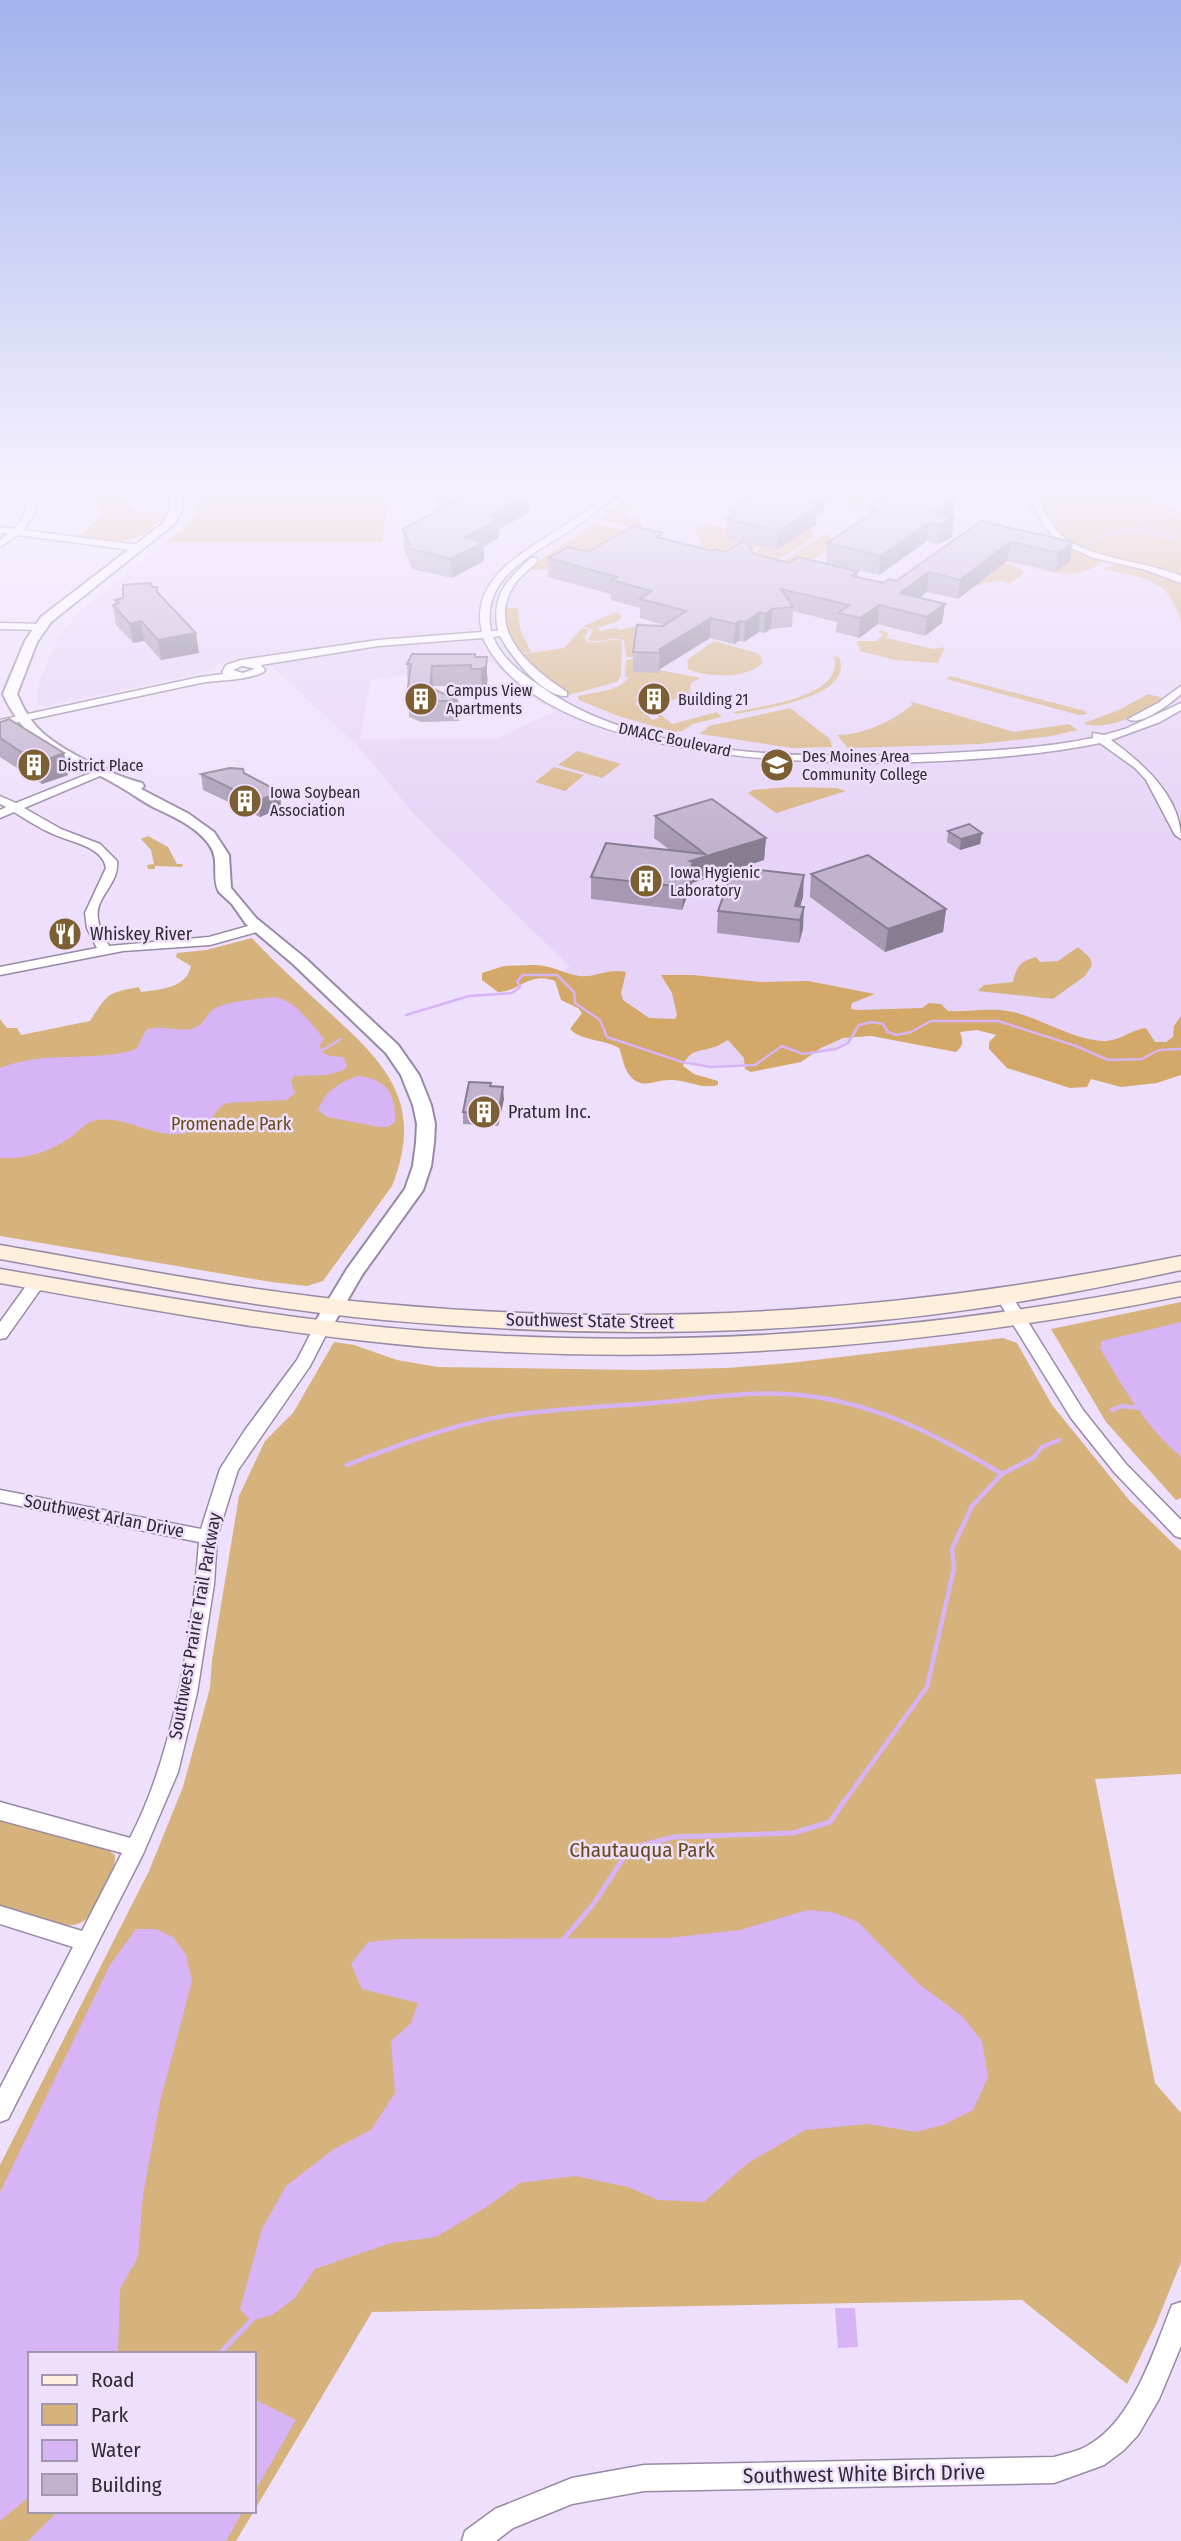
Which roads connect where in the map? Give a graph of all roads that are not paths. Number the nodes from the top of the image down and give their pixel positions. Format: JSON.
{"nodes":[{"id":1,"x":69,"y":609,"type":"edge"},
{"id":2,"x":486,"y":609,"type":"edge"},
{"id":3,"x":500,"y":609,"type":"edge"},
{"id":4,"x":0,"y":626,"type":"edge"},
{"id":5,"x":42,"y":630,"type":"junction"},
{"id":6,"x":502,"y":633,"type":"junction"},
{"id":7,"x":486,"y":635,"type":"junction"},
{"id":8,"x":1181,"y":689,"type":"edge"},
{"id":9,"x":1181,"y":706,"type":"edge"},
{"id":10,"x":22,"y":718,"type":"junction"},
{"id":11,"x":0,"y":723,"type":"edge"},
{"id":12,"x":1097,"y":735,"type":"junction"},
{"id":13,"x":103,"y":771,"type":"junction"},
{"id":14,"x":0,"y":799,"type":"edge"},
{"id":15,"x":15,"y":808,"type":"junction"},
{"id":16,"x":0,"y":814,"type":"edge"},
{"id":17,"x":1181,"y":835,"type":"edge"},
{"id":18,"x":259,"y":927,"type":"junction"},
{"id":19,"x":104,"y":951,"type":"junction"},
{"id":20,"x":0,"y":971,"type":"edge"},
{"id":21,"x":0,"y":1252,"type":"edge"},
{"id":22,"x":35,"y":1258,"type":"junction"},
{"id":23,"x":1181,"y":1263,"type":"edge"},
{"id":24,"x":0,"y":1276,"type":"edge"},
{"id":25,"x":37,"y":1283,"type":"junction"},
{"id":26,"x":198,"y":1287,"type":"junction"},
{"id":27,"x":1181,"y":1289,"type":"edge"},
{"id":28,"x":1004,"y":1297,"type":"junction"},
{"id":29,"x":327,"y":1317,"type":"junction"},
{"id":30,"x":1018,"y":1319,"type":"junction"},
{"id":31,"x":0,"y":1334,"type":"edge"},
{"id":32,"x":0,"y":1496,"type":"edge"},
{"id":33,"x":1181,"y":1531,"type":"edge"},
{"id":34,"x":208,"y":1537,"type":"junction"},
{"id":35,"x":0,"y":1811,"type":"edge"},
{"id":36,"x":136,"y":1848,"type":"junction"},
{"id":37,"x":0,"y":1915,"type":"edge"},
{"id":38,"x":88,"y":1942,"type":"junction"},
{"id":39,"x":0,"y":2112,"type":"edge"},
{"id":40,"x":1181,"y":2314,"type":"edge"},
{"id":41,"x":475,"y":2541,"type":"edge"}],
"edges":[{"from":1,"to":5,"type":"street"},
{"from":2,"to":7,"type":"street"},
{"from":3,"to":6,"type":"street"},
{"from":4,"to":5,"type":"street"},
{"from":5,"to":10,"type":"street","name":"Southwest Prairie Trail Parkway"},
{"from":6,"to":7,"type":"street"},
{"from":6,"to":12,"type":"street","name":"DMACC Boulevard"},
{"from":7,"to":10,"type":"street"},
{"from":7,"to":12,"type":"street","name":"DMACC Boulevard"},
{"from":8,"to":12,"type":"street","name":"DMACC Boulevard"},
{"from":9,"to":12,"type":"street","name":"DMACC Boulevard"},
{"from":10,"to":11,"type":"street"},
{"from":10,"to":13,"type":"street","name":"Southwest Prairie Trail Parkway"},
{"from":12,"to":17,"type":"street"},
{"from":13,"to":15,"type":"street"},
{"from":13,"to":18,"type":"street","name":"Southwest Prairie Trail Parkway"},
{"from":14,"to":15,"type":"street"},
{"from":15,"to":16,"type":"street"},
{"from":15,"to":19,"type":"street"},
{"from":18,"to":19,"type":"street"},
{"from":18,"to":29,"type":"street","name":"Southwest Prairie Trail Parkway"},
{"from":19,"to":20,"type":"street"},
{"from":21,"to":22,"type":"main road","name":"Southwest State Street"},
{"from":22,"to":25,"type":"main road"},
{"from":22,"to":26,"type":"main road","name":"Southwest State Street"},
{"from":23,"to":28,"type":"main road","name":"Southwest State Street"},
{"from":24,"to":25,"type":"main road","name":"Southwest State Street"},
{"from":25,"to":26,"type":"main road"},
{"from":25,"to":29,"type":"main road","name":"Southwest State Street"},
{"from":25,"to":31,"type":"street"},
{"from":26,"to":29,"type":"main road","name":"Southwest State Street"},
{"from":27,"to":30,"type":"main road","name":"Southwest State Street"},
{"from":28,"to":29,"type":"main road","name":"Southwest State Street"},
{"from":28,"to":30,"type":"street"},
{"from":29,"to":30,"type":"main road","name":"Southwest State Street"},
{"from":29,"to":34,"type":"street","name":"Southwest Prairie Trail Parkway"},
{"from":30,"to":33,"type":"street"},
{"from":32,"to":34,"type":"street","name":"Southwest Arlan Drive"},
{"from":34,"to":36,"type":"street","name":"Southwest Prairie Trail Parkway"},
{"from":35,"to":36,"type":"street"},
{"from":36,"to":38,"type":"street","name":"Southwest Prairie Trail Parkway"},
{"from":37,"to":38,"type":"street"},
{"from":38,"to":39,"type":"street","name":"Southwest Prairie Trail Parkway"},
{"from":40,"to":41,"type":"street","name":"Southwest White Birch Drive"}]}
